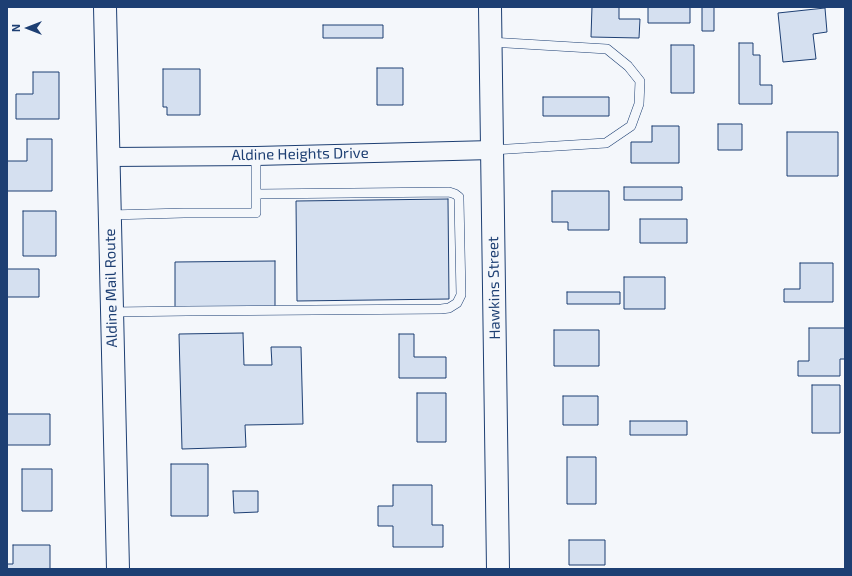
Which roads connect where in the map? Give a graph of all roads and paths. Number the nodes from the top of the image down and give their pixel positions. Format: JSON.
{"nodes":[{"id":1,"x":105,"y":7,"type":"edge"},
{"id":2,"x":490,"y":7,"type":"edge"},
{"id":3,"x":490,"y":42,"type":"junction"},
{"id":4,"x":492,"y":150,"type":"junction"},
{"id":5,"x":256,"y":156,"type":"junction"},
{"id":6,"x":109,"y":158,"type":"junction"},
{"id":7,"x":256,"y":194,"type":"junction"},
{"id":8,"x":110,"y":215,"type":"junction"},
{"id":9,"x":112,"y":312,"type":"junction"},
{"id":10,"x":118,"y":569,"type":"edge"},
{"id":11,"x":498,"y":569,"type":"edge"}],
"edges":[{"from":1,"to":6,"type":"main road","name":"Aldine Mail Route"},
{"from":2,"to":3,"type":"main road","name":"Hawkins Street"},
{"from":3,"to":4,"type":"main road","name":"Hawkins Street"},
{"from":3,"to":4,"type":"lane"},
{"from":4,"to":5,"type":"street","name":"Aldine Heights Drive"},
{"from":4,"to":11,"type":"main road","name":"Hawkins Street"},
{"from":5,"to":6,"type":"street","name":"Aldine Heights Drive"},
{"from":5,"to":7,"type":"lane"},
{"from":6,"to":8,"type":"main road","name":"Aldine Mail Route"},
{"from":7,"to":8,"type":"lane"},
{"from":7,"to":9,"type":"lane"},
{"from":8,"to":9,"type":"main road","name":"Aldine Mail Route"},
{"from":9,"to":10,"type":"main road","name":"Aldine Mail Route"}]}
